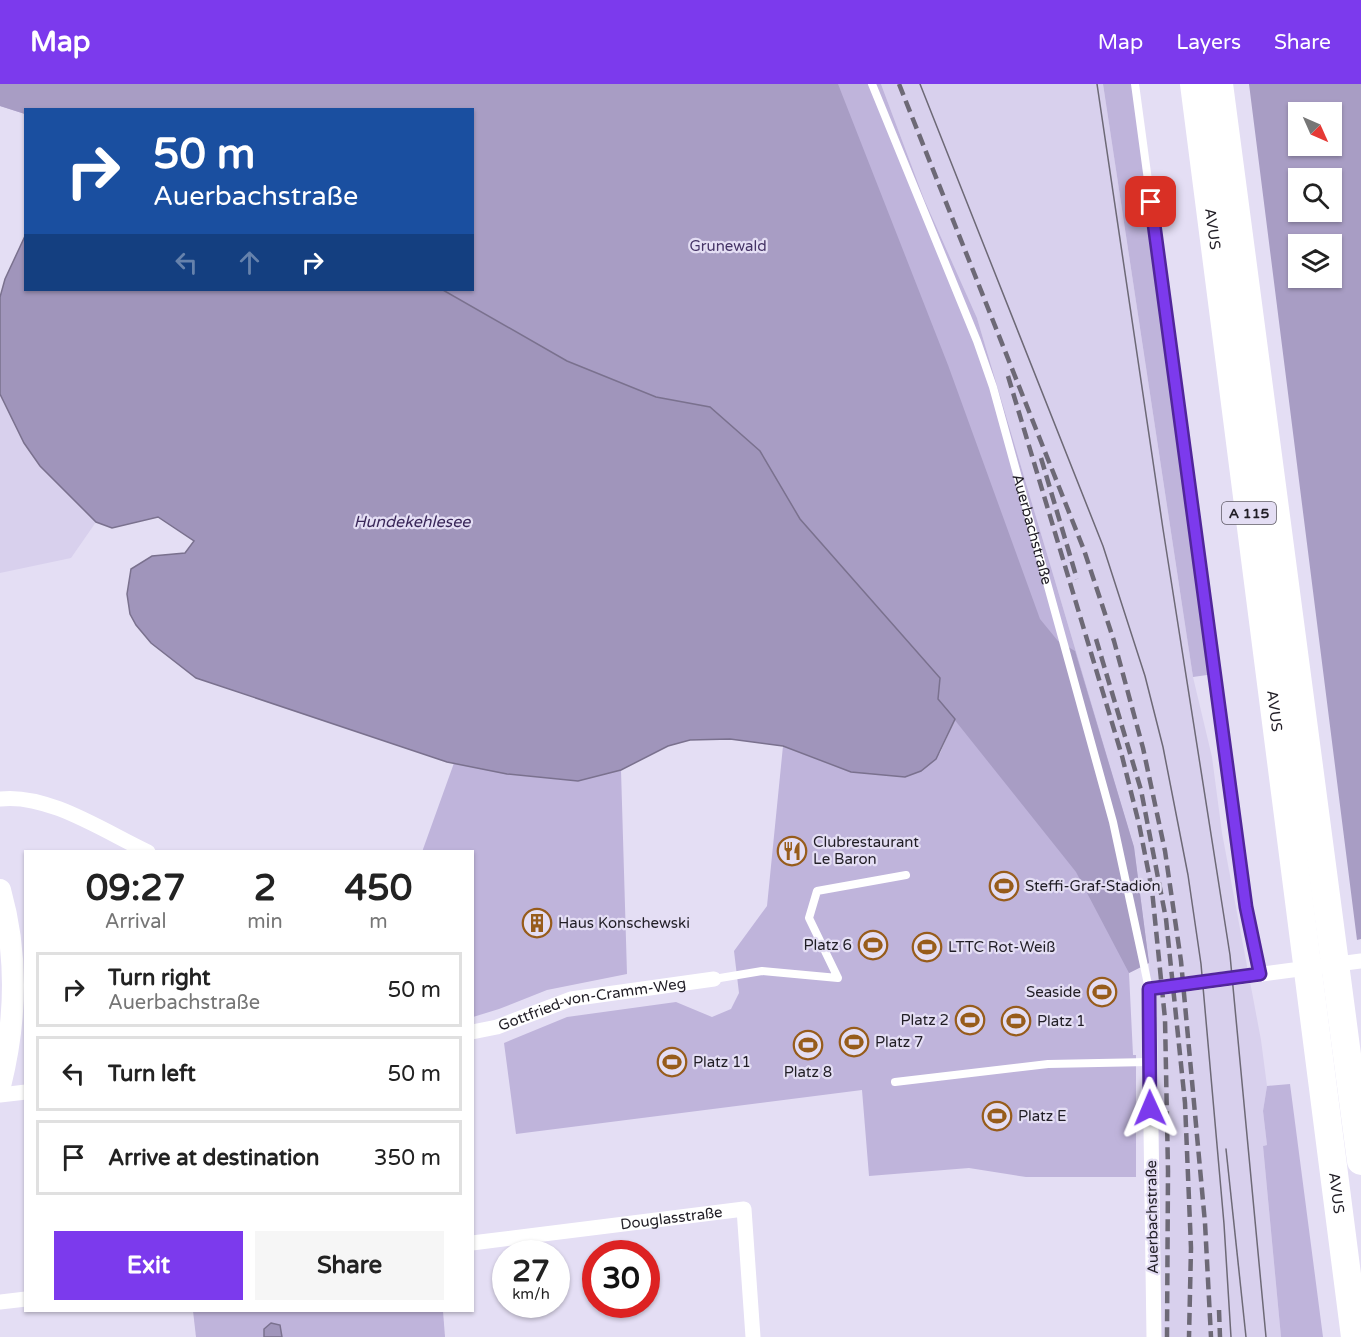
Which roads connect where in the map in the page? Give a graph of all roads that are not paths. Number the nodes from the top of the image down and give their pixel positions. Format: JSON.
{"nodes":[{"id":1,"x":872,"y":84,"type":"edge"},
{"id":2,"x":1135,"y":84,"type":"edge"},
{"id":3,"x":1194,"y":84,"type":"edge"},
{"id":4,"x":1220,"y":84,"type":"edge"},
{"id":5,"x":0,"y":799,"type":"edge"},
{"id":6,"x":144,"y":850,"type":"edge"},
{"id":7,"x":906,"y":875,"type":"dead end"},
{"id":8,"x":0,"y":890,"type":"edge"},
{"id":9,"x":1317,"y":940,"type":"junction"},
{"id":10,"x":1361,"y":961,"type":"edge"},
{"id":11,"x":1260,"y":974,"type":"junction"},
{"id":12,"x":714,"y":979,"type":"joint"},
{"id":13,"x":1149,"y":989,"type":"junction"},
{"id":14,"x":1326,"y":998,"type":"junction"},
{"id":15,"x":474,"y":1032,"type":"edge"},
{"id":16,"x":1149,"y":1062,"type":"junction"},
{"id":17,"x":895,"y":1082,"type":"dead end"},
{"id":18,"x":0,"y":1086,"type":"edge"},
{"id":19,"x":24,"y":1092,"type":"edge"},
{"id":20,"x":0,"y":1095,"type":"edge"},
{"id":21,"x":1361,"y":1161,"type":"edge"},
{"id":22,"x":474,"y":1243,"type":"edge"},
{"id":23,"x":24,"y":1299,"type":"edge"},
{"id":24,"x":0,"y":1302,"type":"edge"},
{"id":25,"x":753,"y":1337,"type":"edge"},
{"id":26,"x":1154,"y":1337,"type":"edge"},
{"id":27,"x":1354,"y":1337,"type":"edge"}],
"edges":[{"from":1,"to":13,"type":"lane","name":"Auerbachstraße"},
{"from":2,"to":11,"type":"lane"},
{"from":3,"to":9,"type":"highway","name":"AVUS","number":"A 115"},
{"from":4,"to":9,"type":"highway","name":"AVUS","number":"A 115"},
{"from":5,"to":6,"type":"street"},
{"from":7,"to":12,"type":"lane"},
{"from":8,"to":18,"type":"main road"},
{"from":9,"to":14,"type":"highway","name":"AVUS","number":"A 115"},
{"from":10,"to":11,"type":"street"},
{"from":11,"to":13,"type":"street"},
{"from":12,"to":15,"type":"street","name":"Gottfried-von-Cramm-Weg"},
{"from":13,"to":16,"type":"street","name":"Auerbachstraße"},
{"from":14,"to":21,"type":"highway","name":"AVUS","number":"A 115"},
{"from":14,"to":27,"type":"highway","name":"AVUS","number":"A 115"},
{"from":16,"to":17,"type":"lane"},
{"from":16,"to":26,"type":"street","name":"Auerbachstraße"},
{"from":19,"to":20,"type":"street"},
{"from":22,"to":25,"type":"street","name":"Douglasstraße"},
{"from":23,"to":24,"type":"street"}]}
